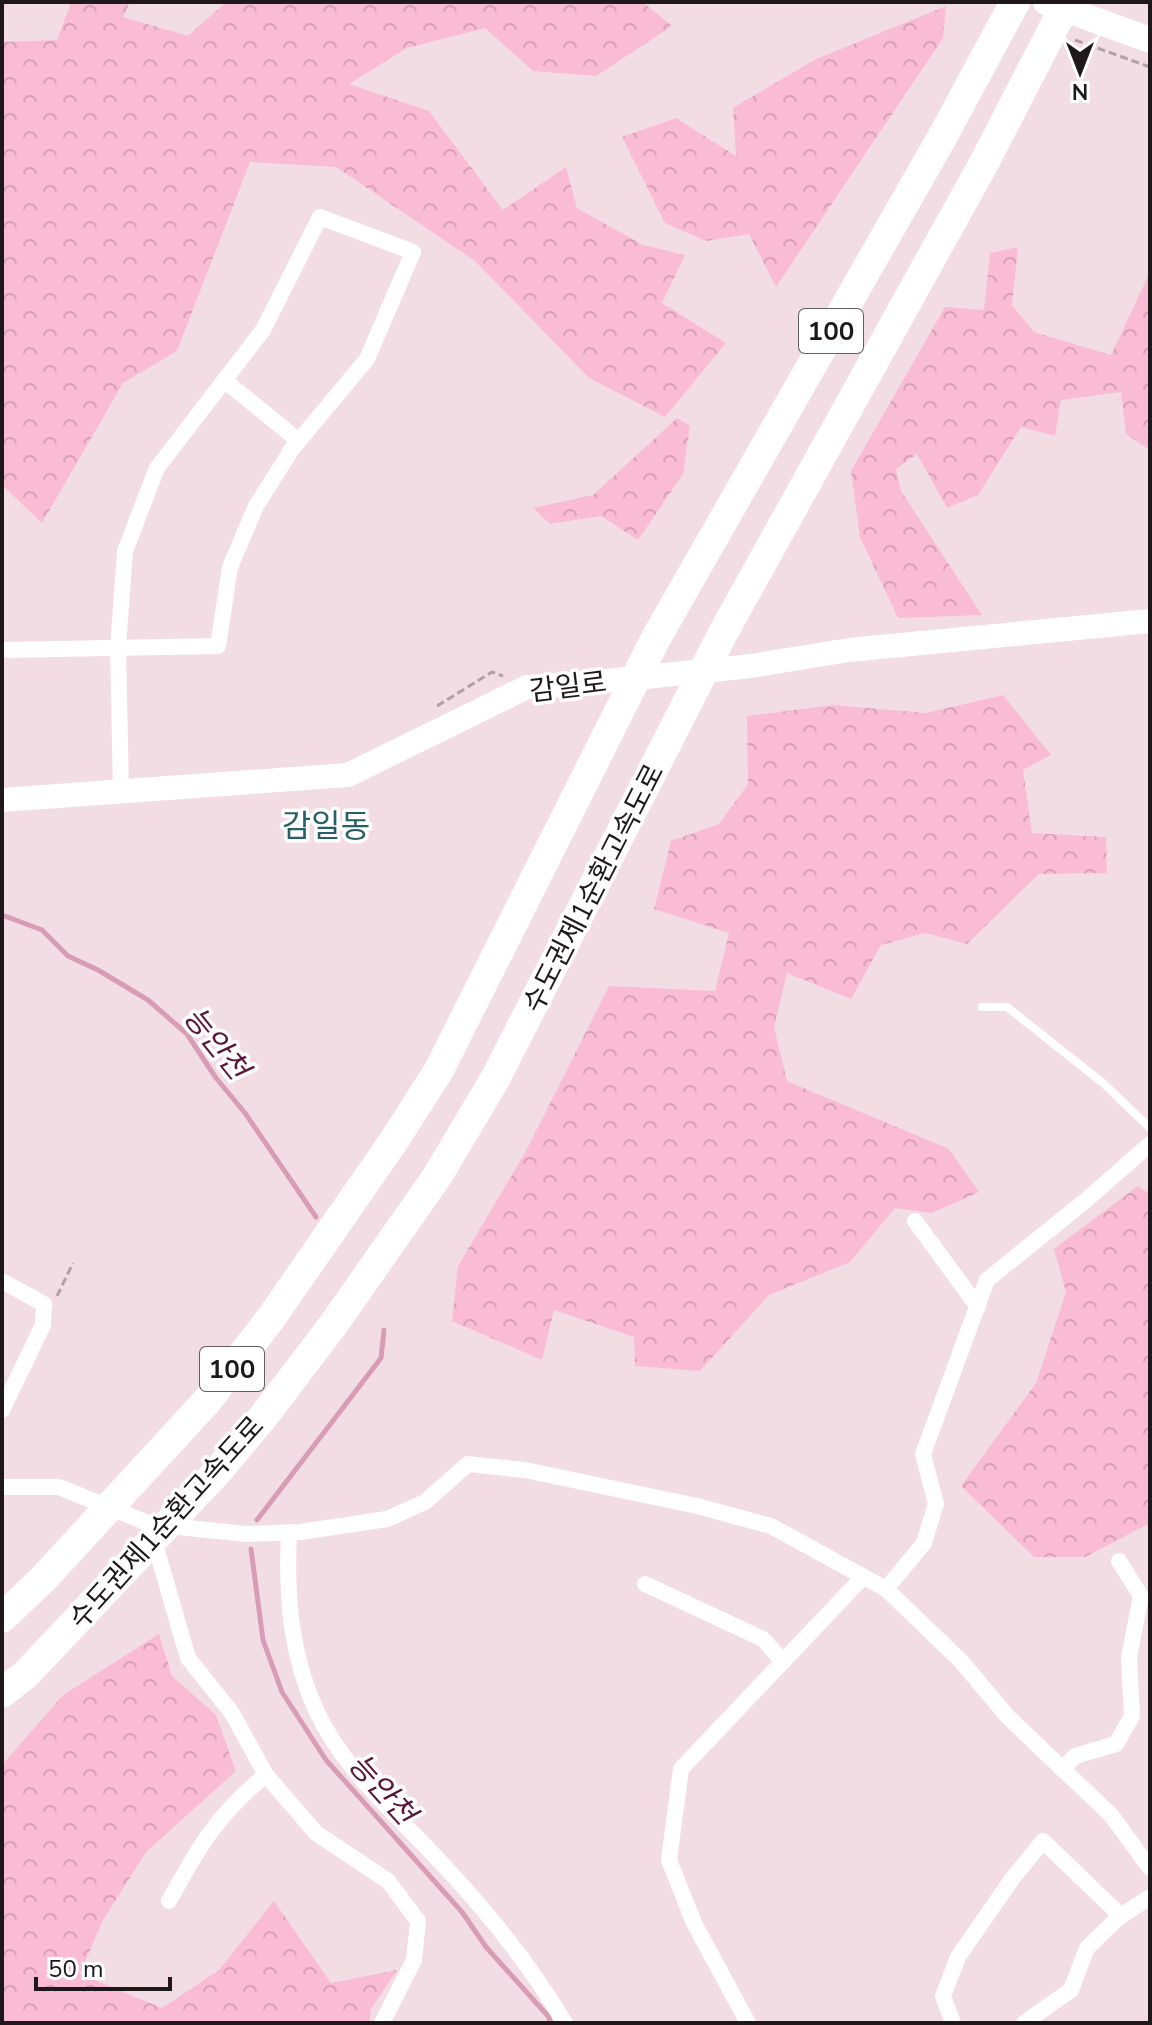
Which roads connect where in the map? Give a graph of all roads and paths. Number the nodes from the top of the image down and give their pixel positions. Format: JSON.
{"nodes":[{"id":1,"x":1046,"y":2,"type":"edge"},
{"id":2,"x":1067,"y":2,"type":"edge"},
{"id":3,"x":1010,"y":13,"type":"edge"},
{"id":4,"x":1150,"y":40,"type":"edge"},
{"id":5,"x":224,"y":380,"type":"junction"},
{"id":6,"x":299,"y":441,"type":"junction"},
{"id":7,"x":1150,"y":621,"type":"edge"},
{"id":8,"x":118,"y":648,"type":"junction"},
{"id":9,"x":2,"y":650,"type":"edge"},
{"id":10,"x":527,"y":687,"type":"junction"},
{"id":11,"x":429,"y":711,"type":"dead end"},
{"id":12,"x":121,"y":792,"type":"junction"},
{"id":13,"x":2,"y":800,"type":"edge"},
{"id":14,"x":982,"y":1007,"type":"dead end"},
{"id":15,"x":1150,"y":1128,"type":"edge"},
{"id":16,"x":1150,"y":1144,"type":"edge"},
{"id":17,"x":915,"y":1221,"type":"dead end"},
{"id":18,"x":2,"y":1281,"type":"edge"},
{"id":19,"x":978,"y":1307,"type":"junction"},
{"id":20,"x":2,"y":1410,"type":"edge"},
{"id":21,"x":2,"y":1487,"type":"edge"},
{"id":22,"x":150,"y":1524,"type":"junction"},
{"id":23,"x":289,"y":1532,"type":"junction"},
{"id":24,"x":1119,"y":1561,"type":"dead end"},
{"id":25,"x":863,"y":1577,"type":"junction"},
{"id":26,"x":645,"y":1584,"type":"dead end"},
{"id":27,"x":886,"y":1589,"type":"junction"},
{"id":28,"x":2,"y":1618,"type":"edge"},
{"id":29,"x":783,"y":1662,"type":"junction"},
{"id":30,"x":26,"y":1674,"type":"junction"},
{"id":31,"x":2,"y":1693,"type":"edge"},
{"id":32,"x":2,"y":1701,"type":"edge"},
{"id":33,"x":1062,"y":1769,"type":"junction"},
{"id":34,"x":266,"y":1775,"type":"junction"},
{"id":35,"x":1150,"y":1868,"type":"edge"},
{"id":36,"x":1150,"y":1897,"type":"edge"},
{"id":37,"x":169,"y":1901,"type":"dead end"},
{"id":38,"x":1121,"y":1916,"type":"junction"},
{"id":39,"x":382,"y":2023,"type":"edge"},
{"id":40,"x":565,"y":2023,"type":"edge"},
{"id":41,"x":748,"y":2023,"type":"edge"},
{"id":42,"x":953,"y":2023,"type":"edge"},
{"id":43,"x":1024,"y":2023,"type":"edge"}],
"edges":[{"from":1,"to":4,"type":"main road"},
{"from":2,"to":30,"type":"highway","name":"수도권제1순환고속도로","number":"100"},
{"from":3,"to":28,"type":"highway","name":"수도권제1순환고속도로","number":"100"},
{"from":5,"to":6,"type":"street"},
{"from":5,"to":6,"type":"street"},
{"from":5,"to":8,"type":"street"},
{"from":6,"to":8,"type":"street"},
{"from":7,"to":10,"type":"street","name":"감일로"},
{"from":8,"to":9,"type":"street"},
{"from":8,"to":12,"type":"street"},
{"from":10,"to":11,"type":"path"},
{"from":10,"to":12,"type":"street","name":"감일로"},
{"from":12,"to":13,"type":"street","name":"감일로"},
{"from":14,"to":15,"type":"lane"},
{"from":16,"to":19,"type":"street"},
{"from":17,"to":19,"type":"street"},
{"from":18,"to":20,"type":"street"},
{"from":19,"to":27,"type":"street"},
{"from":21,"to":22,"type":"street"},
{"from":22,"to":23,"type":"street"},
{"from":22,"to":34,"type":"street"},
{"from":23,"to":25,"type":"street"},
{"from":23,"to":40,"type":"street"},
{"from":24,"to":33,"type":"street"},
{"from":25,"to":27,"type":"street"},
{"from":25,"to":29,"type":"street"},
{"from":26,"to":29,"type":"street"},
{"from":27,"to":33,"type":"street"},
{"from":29,"to":41,"type":"street"},
{"from":30,"to":31,"type":"highway","name":"수도권제1순환고속도로","number":"100"},
{"from":30,"to":32,"type":"highway"},
{"from":33,"to":35,"type":"street"},
{"from":34,"to":37,"type":"street"},
{"from":34,"to":39,"type":"street"},
{"from":36,"to":38,"type":"street"},
{"from":38,"to":42,"type":"street"},
{"from":38,"to":43,"type":"street"}]}
